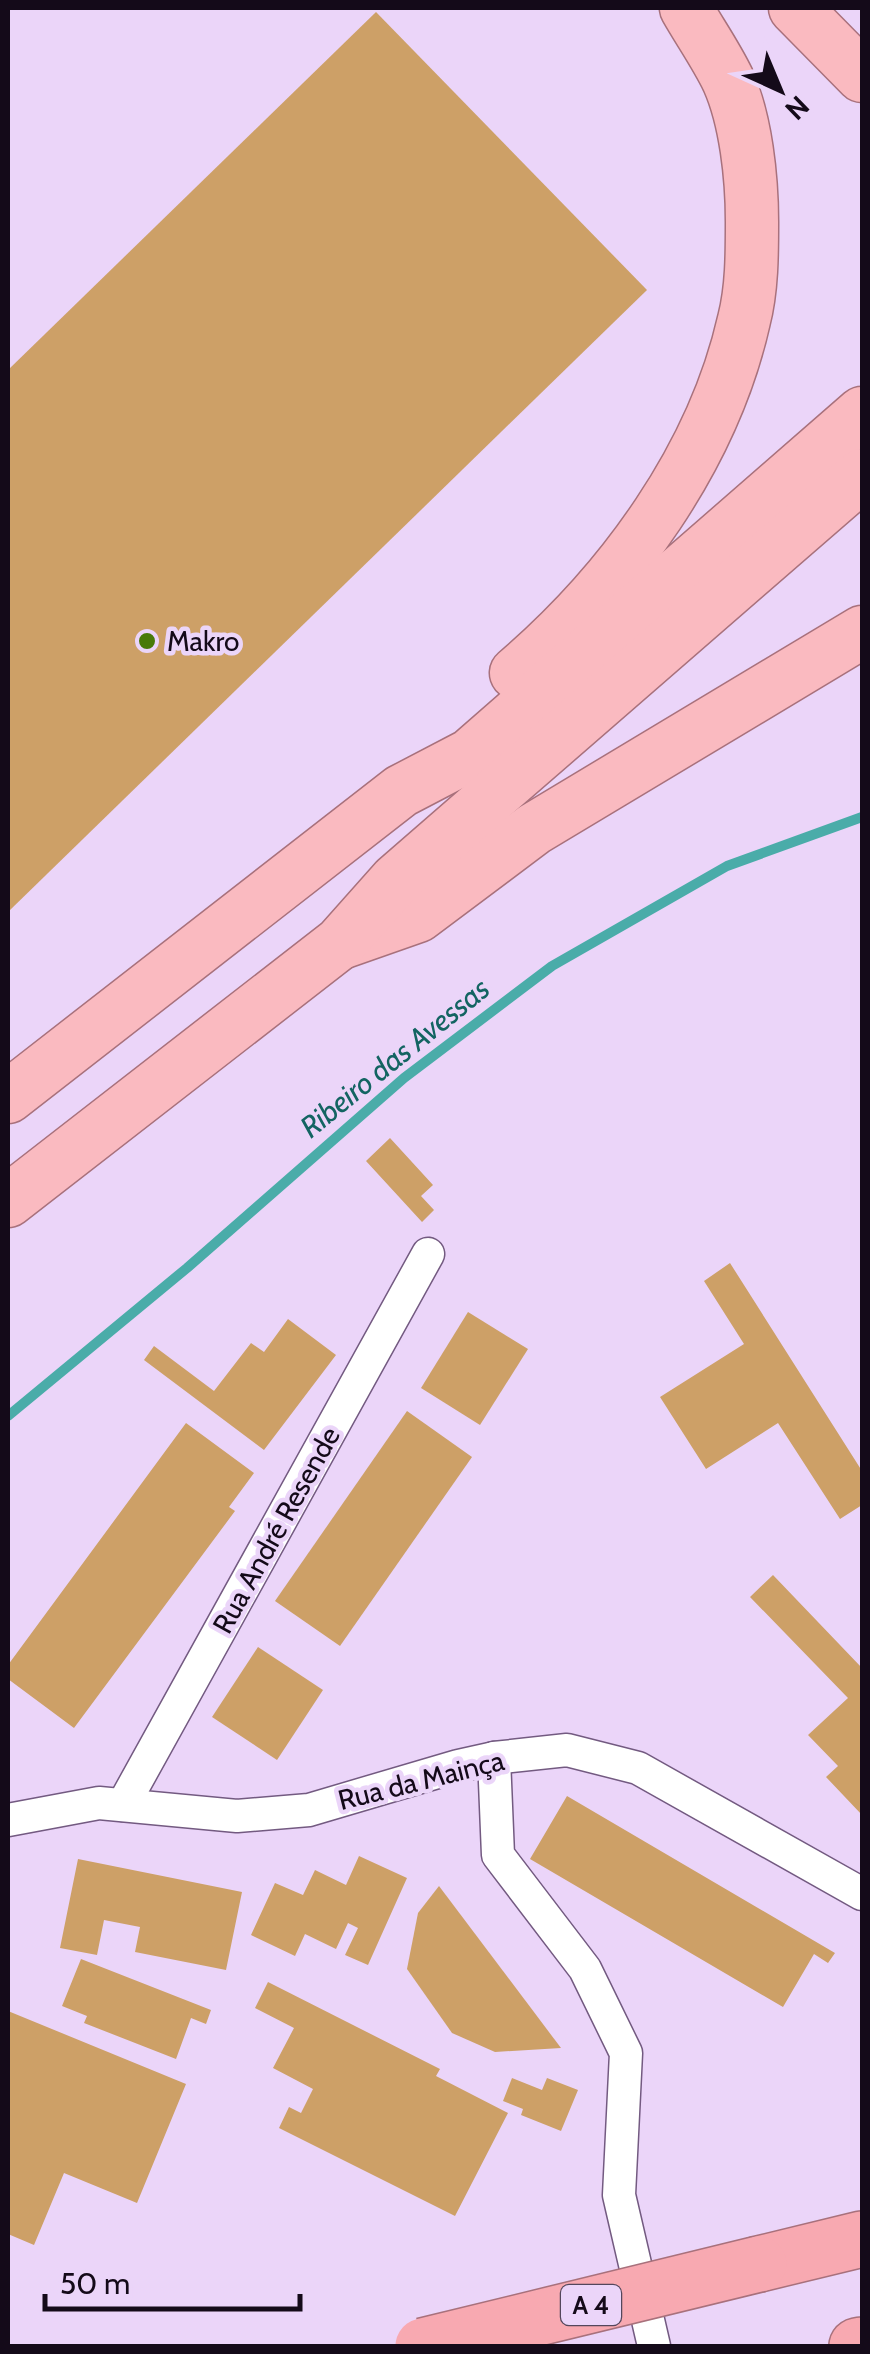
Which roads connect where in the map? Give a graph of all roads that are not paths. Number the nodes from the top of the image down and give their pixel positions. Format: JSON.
{"nodes":[{"id":1,"x":686,"y":8,"type":"edge"},
{"id":2,"x":795,"y":8,"type":"edge"},
{"id":3,"x":862,"y":76,"type":"edge"},
{"id":4,"x":862,"y":413,"type":"edge"},
{"id":5,"x":862,"y":475,"type":"edge"},
{"id":6,"x":862,"y":632,"type":"edge"},
{"id":7,"x":400,"y":791,"type":"junction"},
{"id":8,"x":340,"y":943,"type":"junction"},
{"id":9,"x":8,"y":1098,"type":"edge"},
{"id":10,"x":8,"y":1201,"type":"edge"},
{"id":11,"x":428,"y":1254,"type":"dead end"},
{"id":12,"x":494,"y":1758,"type":"junction"},
{"id":13,"x":123,"y":1805,"type":"junction"},
{"id":14,"x":8,"y":1820,"type":"edge"},
{"id":15,"x":862,"y":1894,"type":"edge"},
{"id":16,"x":862,"y":2239,"type":"edge"},
{"id":17,"x":423,"y":2346,"type":"edge"},
{"id":18,"x":654,"y":2346,"type":"edge"}],
"edges":[{"from":1,"to":7,"type":"highway"},
{"from":2,"to":3,"type":"highway"},
{"from":4,"to":7,"type":"highway"},
{"from":5,"to":8,"type":"highway"},
{"from":6,"to":8,"type":"highway"},
{"from":7,"to":9,"type":"highway"},
{"from":8,"to":10,"type":"highway"},
{"from":11,"to":13,"type":"street","name":"Rua André Resende"},
{"from":12,"to":13,"type":"street","name":"Rua da Mainça"},
{"from":12,"to":15,"type":"street","name":"Rua da Mainça"},
{"from":12,"to":18,"type":"street"},
{"from":13,"to":14,"type":"street","name":"Rua da Mainça"},
{"from":16,"to":17,"type":"highway","number":"A 4","bridge":true}]}
